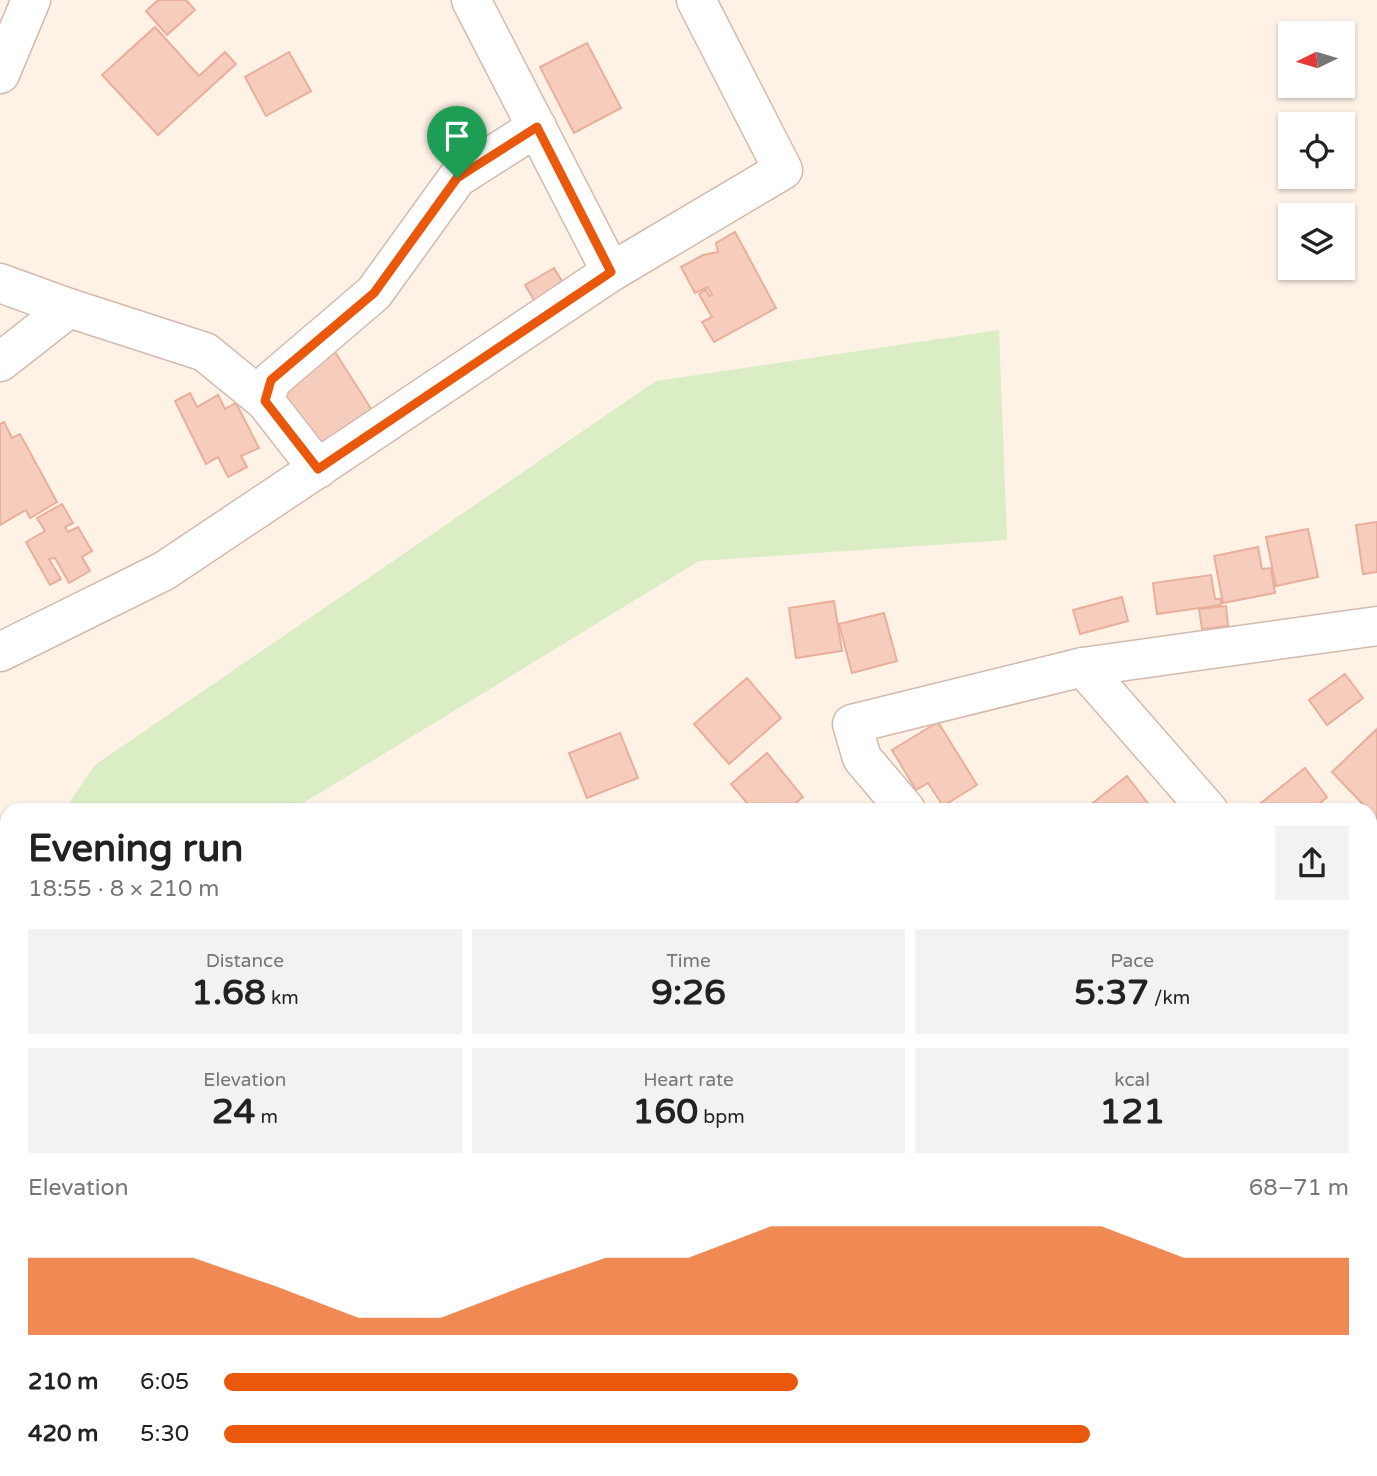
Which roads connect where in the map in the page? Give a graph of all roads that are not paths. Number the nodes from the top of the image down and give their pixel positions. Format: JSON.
{"nodes":[{"id":1,"x":31,"y":0,"type":"edge"},
{"id":2,"x":471,"y":0,"type":"edge"},
{"id":3,"x":696,"y":0,"type":"edge"},
{"id":4,"x":0,"y":74,"type":"edge"},
{"id":5,"x":537,"y":127,"type":"junction"},
{"id":6,"x":611,"y":272,"type":"junction"},
{"id":7,"x":0,"y":283,"type":"edge"},
{"id":8,"x":69,"y":308,"type":"junction"},
{"id":9,"x":0,"y":362,"type":"edge"},
{"id":10,"x":265,"y":401,"type":"junction"},
{"id":11,"x":318,"y":469,"type":"junction"},
{"id":12,"x":1374,"y":631,"type":"edge"},
{"id":13,"x":0,"y":652,"type":"edge"},
{"id":14,"x":1083,"y":667,"type":"junction"},
{"id":15,"x":900,"y":803,"type":"edge"},
{"id":16,"x":1202,"y":803,"type":"edge"}],
"edges":[{"from":1,"to":4,"type":"street"},
{"from":2,"to":5,"type":"street"},
{"from":3,"to":6,"type":"street"},
{"from":5,"to":6,"type":"street"},
{"from":5,"to":10,"type":"street"},
{"from":6,"to":11,"type":"street"},
{"from":7,"to":8,"type":"street"},
{"from":8,"to":9,"type":"street"},
{"from":8,"to":10,"type":"street"},
{"from":10,"to":11,"type":"street"},
{"from":11,"to":13,"type":"street"},
{"from":12,"to":14,"type":"street"},
{"from":14,"to":15,"type":"street"},
{"from":14,"to":16,"type":"street"}]}
